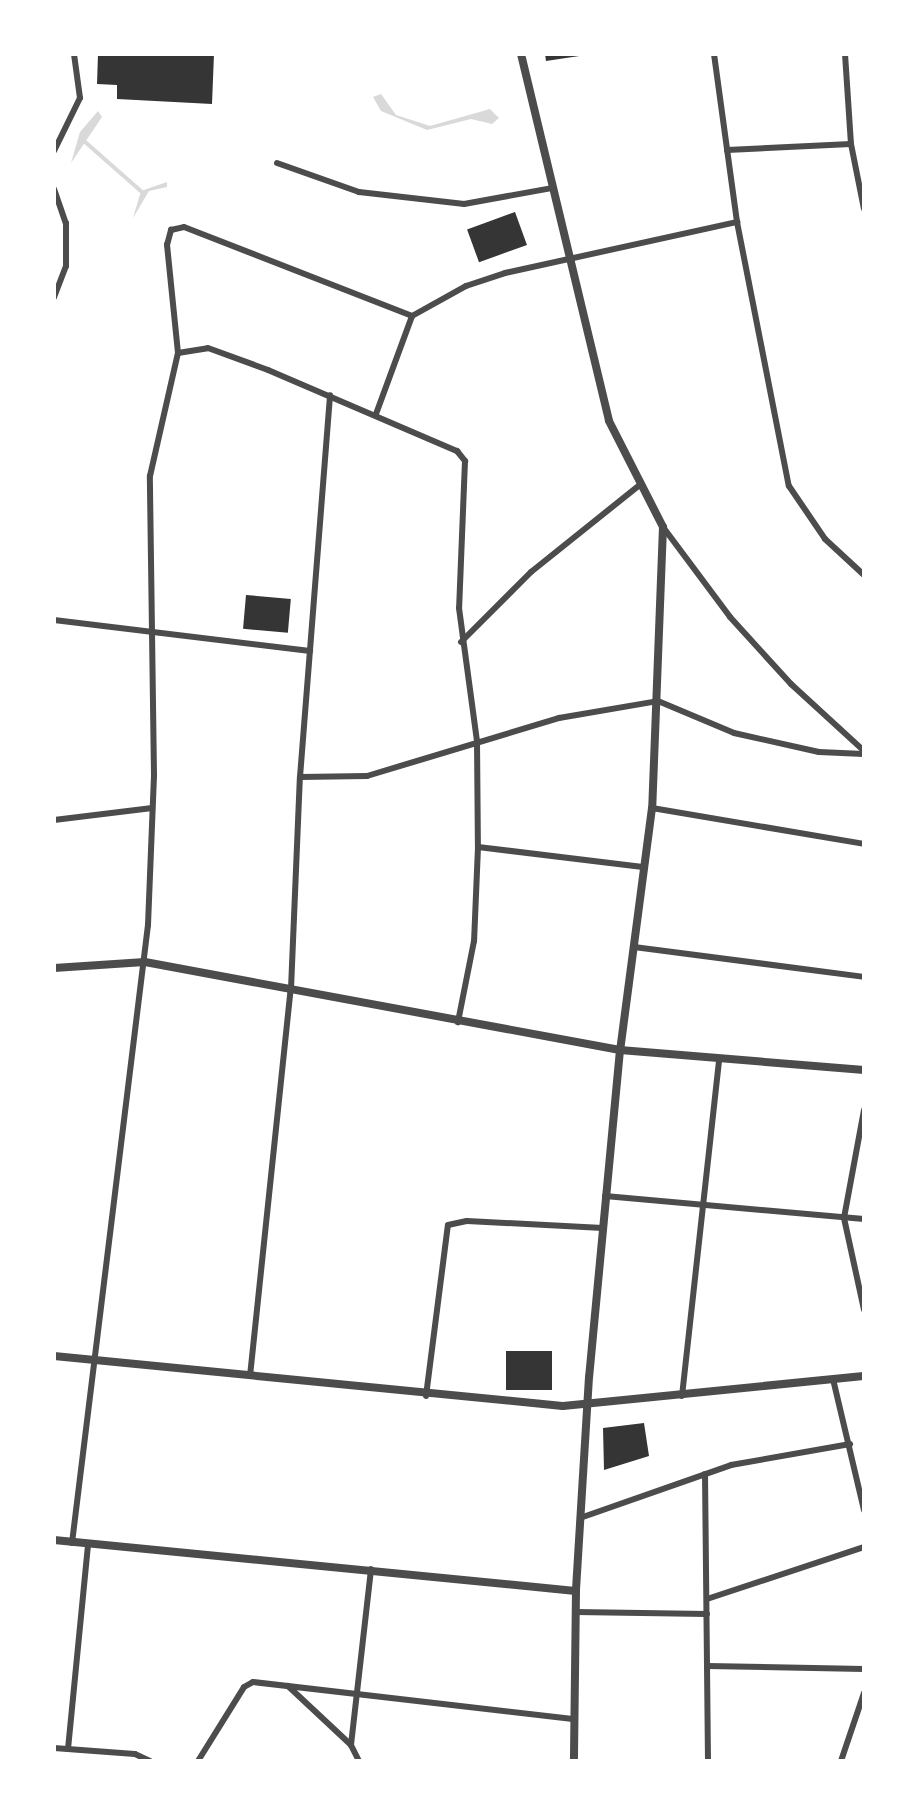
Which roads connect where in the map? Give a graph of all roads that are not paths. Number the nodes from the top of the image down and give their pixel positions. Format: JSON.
{"nodes":[{"id":1,"x":74,"y":54,"type":"edge"},
{"id":2,"x":521,"y":54,"type":"edge"},
{"id":3,"x":714,"y":54,"type":"edge"},
{"id":4,"x":845,"y":54,"type":"edge"},
{"id":5,"x":851,"y":144,"type":"junction"},
{"id":6,"x":727,"y":150,"type":"junction"},
{"id":7,"x":54,"y":151,"type":"edge"},
{"id":8,"x":277,"y":163,"type":"dead end"},
{"id":9,"x":552,"y":188,"type":"junction"},
{"id":10,"x":54,"y":189,"type":"edge"},
{"id":11,"x":864,"y":209,"type":"edge"},
{"id":12,"x":737,"y":222,"type":"junction"},
{"id":13,"x":567,"y":258,"type":"junction"},
{"id":14,"x":54,"y":298,"type":"edge"},
{"id":15,"x":412,"y":316,"type":"junction"},
{"id":16,"x":178,"y":353,"type":"junction"},
{"id":17,"x":330,"y":394,"type":"junction"},
{"id":18,"x":376,"y":414,"type":"junction"},
{"id":19,"x":641,"y":484,"type":"junction"},
{"id":20,"x":663,"y":526,"type":"junction"},
{"id":21,"x":864,"y":575,"type":"edge"},
{"id":22,"x":54,"y":620,"type":"edge"},
{"id":23,"x":148,"y":628,"type":"junction"},
{"id":24,"x":461,"y":642,"type":"junction"},
{"id":25,"x":310,"y":651,"type":"junction"},
{"id":26,"x":658,"y":701,"type":"junction"},
{"id":27,"x":477,"y":741,"type":"junction"},
{"id":28,"x":864,"y":752,"type":"edge"},
{"id":29,"x":300,"y":777,"type":"junction"},
{"id":30,"x":152,"y":808,"type":"junction"},
{"id":31,"x":652,"y":808,"type":"junction"},
{"id":32,"x":54,"y":820,"type":"edge"},
{"id":33,"x":864,"y":844,"type":"edge"},
{"id":34,"x":478,"y":847,"type":"junction"},
{"id":35,"x":643,"y":867,"type":"junction"},
{"id":36,"x":634,"y":946,"type":"junction"},
{"id":37,"x":145,"y":962,"type":"junction"},
{"id":38,"x":54,"y":968,"type":"edge"},
{"id":39,"x":864,"y":977,"type":"edge"},
{"id":40,"x":291,"y":989,"type":"junction"},
{"id":41,"x":458,"y":1022,"type":"junction"},
{"id":42,"x":620,"y":1050,"type":"junction"},
{"id":43,"x":719,"y":1059,"type":"junction"},
{"id":44,"x":864,"y":1070,"type":"edge"},
{"id":45,"x":864,"y":1110,"type":"edge"},
{"id":46,"x":605,"y":1196,"type":"junction"},
{"id":47,"x":704,"y":1201,"type":"junction"},
{"id":48,"x":844,"y":1218,"type":"junction"},
{"id":49,"x":864,"y":1219,"type":"edge"},
{"id":50,"x":603,"y":1228,"type":"junction"},
{"id":51,"x":864,"y":1310,"type":"edge"},
{"id":52,"x":54,"y":1356,"type":"edge"},
{"id":53,"x":94,"y":1364,"type":"junction"},
{"id":54,"x":250,"y":1376,"type":"junction"},
{"id":55,"x":864,"y":1376,"type":"edge"},
{"id":56,"x":833,"y":1379,"type":"junction"},
{"id":57,"x":426,"y":1396,"type":"junction"},
{"id":58,"x":682,"y":1396,"type":"junction"},
{"id":59,"x":588,"y":1406,"type":"junction"},
{"id":60,"x":850,"y":1444,"type":"junction"},
{"id":61,"x":705,"y":1474,"type":"junction"},
{"id":62,"x":864,"y":1510,"type":"edge"},
{"id":63,"x":580,"y":1518,"type":"junction"},
{"id":64,"x":54,"y":1540,"type":"edge"},
{"id":65,"x":72,"y":1543,"type":"junction"},
{"id":66,"x":88,"y":1546,"type":"junction"},
{"id":67,"x":864,"y":1547,"type":"edge"},
{"id":68,"x":371,"y":1568,"type":"junction"},
{"id":69,"x":576,"y":1591,"type":"junction"},
{"id":70,"x":707,"y":1599,"type":"junction"},
{"id":71,"x":576,"y":1612,"type":"junction"},
{"id":72,"x":707,"y":1614,"type":"junction"},
{"id":73,"x":707,"y":1666,"type":"junction"},
{"id":74,"x":864,"y":1669,"type":"edge"},
{"id":75,"x":287,"y":1685,"type":"junction"},
{"id":76,"x":864,"y":1693,"type":"edge"},
{"id":77,"x":356,"y":1696,"type":"junction"},
{"id":78,"x":574,"y":1719,"type":"junction"},
{"id":79,"x":351,"y":1745,"type":"junction"},
{"id":80,"x":54,"y":1748,"type":"edge"},
{"id":81,"x":68,"y":1749,"type":"junction"},
{"id":82,"x":150,"y":1761,"type":"edge"},
{"id":83,"x":198,"y":1761,"type":"edge"},
{"id":84,"x":359,"y":1761,"type":"edge"},
{"id":85,"x":574,"y":1761,"type":"edge"},
{"id":86,"x":708,"y":1761,"type":"edge"},
{"id":87,"x":841,"y":1761,"type":"edge"}],
"edges":[{"from":1,"to":7,"type":"street"},
{"from":2,"to":9,"type":"street"},
{"from":3,"to":6,"type":"street"},
{"from":4,"to":5,"type":"street"},
{"from":5,"to":6,"type":"street"},
{"from":5,"to":11,"type":"street"},
{"from":6,"to":12,"type":"street"},
{"from":8,"to":9,"type":"street"},
{"from":9,"to":13,"type":"street"},
{"from":10,"to":14,"type":"street"},
{"from":12,"to":13,"type":"street"},
{"from":12,"to":21,"type":"street"},
{"from":13,"to":15,"type":"street"},
{"from":13,"to":19,"type":"street"},
{"from":15,"to":16,"type":"street"},
{"from":15,"to":18,"type":"street"},
{"from":16,"to":17,"type":"street"},
{"from":16,"to":23,"type":"street"},
{"from":17,"to":18,"type":"street"},
{"from":17,"to":25,"type":"street"},
{"from":18,"to":24,"type":"street"},
{"from":19,"to":20,"type":"street"},
{"from":19,"to":24,"type":"street"},
{"from":20,"to":26,"type":"street"},
{"from":20,"to":28,"type":"street"},
{"from":22,"to":23,"type":"street"},
{"from":23,"to":25,"type":"street"},
{"from":23,"to":30,"type":"street"},
{"from":24,"to":27,"type":"street"},
{"from":25,"to":29,"type":"street"},
{"from":26,"to":27,"type":"street"},
{"from":26,"to":28,"type":"street"},
{"from":26,"to":31,"type":"street"},
{"from":27,"to":29,"type":"street"},
{"from":27,"to":34,"type":"street"},
{"from":29,"to":40,"type":"street"},
{"from":30,"to":32,"type":"street"},
{"from":30,"to":37,"type":"street"},
{"from":31,"to":33,"type":"street"},
{"from":31,"to":35,"type":"street"},
{"from":34,"to":35,"type":"street"},
{"from":34,"to":41,"type":"street"},
{"from":35,"to":36,"type":"street"},
{"from":36,"to":39,"type":"street"},
{"from":36,"to":42,"type":"street"},
{"from":37,"to":38,"type":"street"},
{"from":37,"to":40,"type":"street"},
{"from":37,"to":53,"type":"street"},
{"from":40,"to":41,"type":"street"},
{"from":40,"to":54,"type":"street"},
{"from":41,"to":42,"type":"street"},
{"from":42,"to":43,"type":"street"},
{"from":42,"to":46,"type":"street"},
{"from":43,"to":44,"type":"street"},
{"from":43,"to":47,"type":"street"},
{"from":45,"to":48,"type":"street"},
{"from":46,"to":47,"type":"street"},
{"from":46,"to":50,"type":"street"},
{"from":47,"to":48,"type":"street"},
{"from":47,"to":58,"type":"street"},
{"from":48,"to":49,"type":"street"},
{"from":48,"to":51,"type":"street"},
{"from":50,"to":57,"type":"street"},
{"from":50,"to":59,"type":"street"},
{"from":52,"to":53,"type":"street"},
{"from":53,"to":54,"type":"street"},
{"from":53,"to":65,"type":"street"},
{"from":54,"to":57,"type":"street"},
{"from":55,"to":56,"type":"street"},
{"from":56,"to":58,"type":"street"},
{"from":56,"to":60,"type":"street"},
{"from":57,"to":59,"type":"street"},
{"from":58,"to":59,"type":"street"},
{"from":59,"to":63,"type":"street"},
{"from":60,"to":61,"type":"street"},
{"from":60,"to":62,"type":"street"},
{"from":61,"to":63,"type":"street"},
{"from":61,"to":70,"type":"street"},
{"from":63,"to":69,"type":"street"},
{"from":64,"to":65,"type":"street"},
{"from":65,"to":66,"type":"street"},
{"from":66,"to":68,"type":"street"},
{"from":66,"to":81,"type":"street"},
{"from":67,"to":70,"type":"street"},
{"from":68,"to":69,"type":"street"},
{"from":68,"to":77,"type":"street"},
{"from":69,"to":71,"type":"street"},
{"from":70,"to":72,"type":"street"},
{"from":71,"to":72,"type":"street"},
{"from":71,"to":78,"type":"street"},
{"from":72,"to":73,"type":"street"},
{"from":73,"to":74,"type":"street"},
{"from":73,"to":86,"type":"street"},
{"from":75,"to":77,"type":"street"},
{"from":75,"to":79,"type":"street"},
{"from":75,"to":83,"type":"street"},
{"from":76,"to":87,"type":"street"},
{"from":77,"to":78,"type":"street"},
{"from":77,"to":79,"type":"street"},
{"from":78,"to":85,"type":"street"},
{"from":79,"to":84,"type":"street"},
{"from":80,"to":81,"type":"street"},
{"from":81,"to":82,"type":"street"}]}
